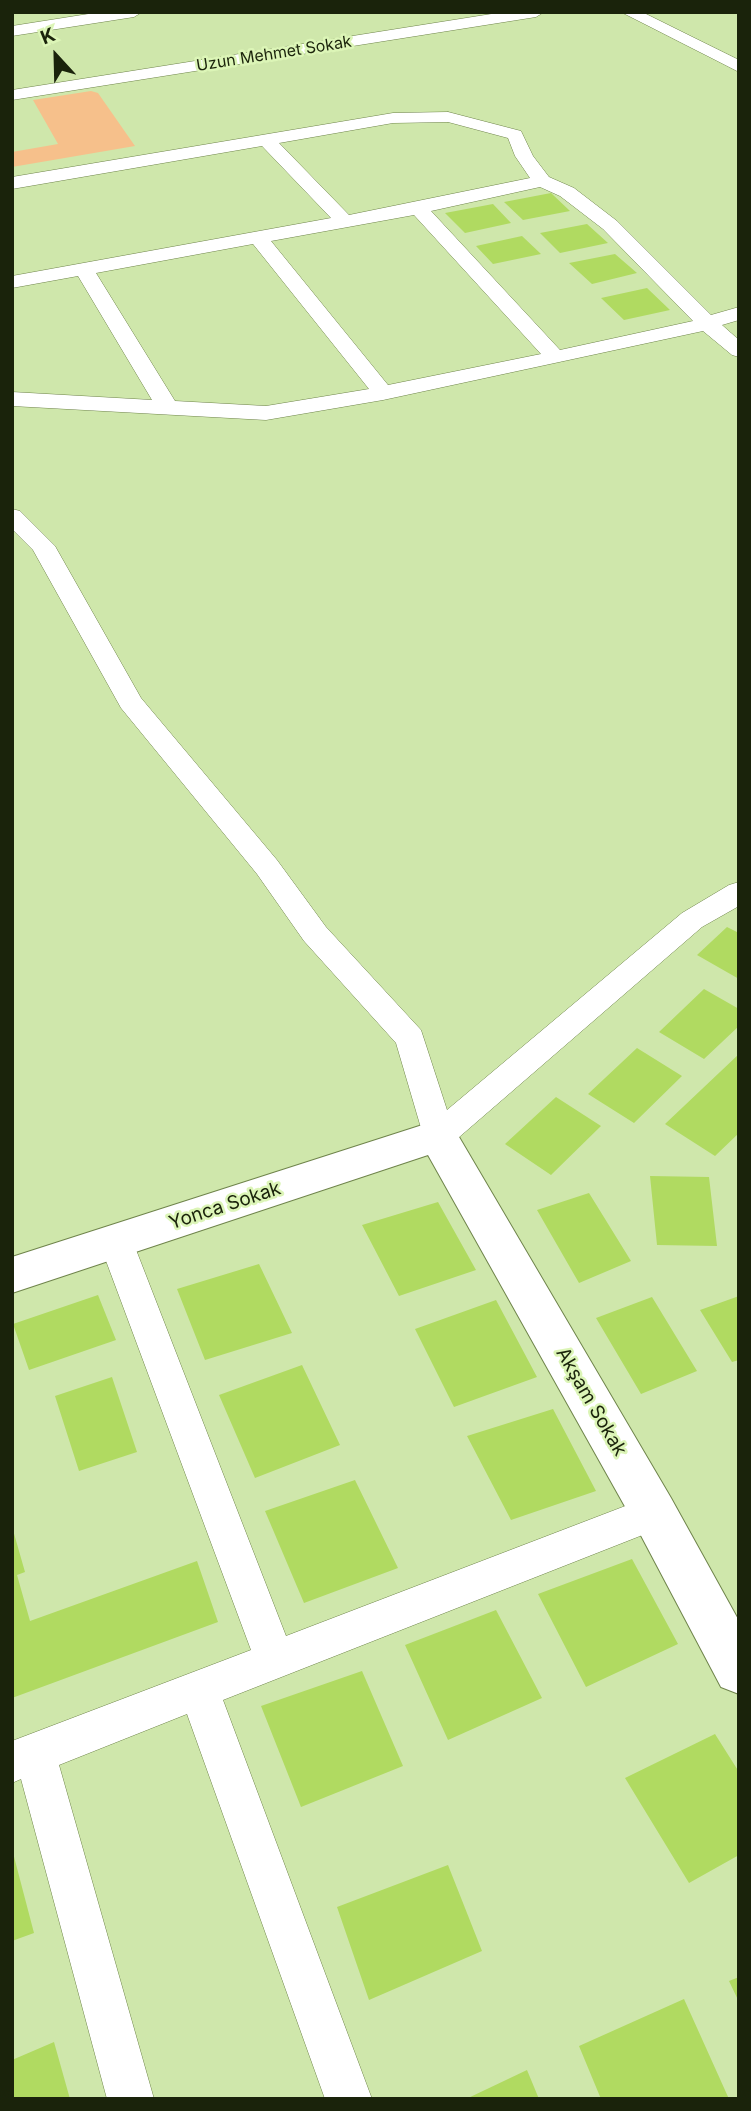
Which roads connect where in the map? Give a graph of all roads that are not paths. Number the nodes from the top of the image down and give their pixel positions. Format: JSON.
{"nodes":[{"id":1,"x":134,"y":12,"type":"edge"},
{"id":2,"x":536,"y":12,"type":"edge"},
{"id":3,"x":629,"y":12,"type":"edge"},
{"id":4,"x":13,"y":29,"type":"edge"},
{"id":5,"x":739,"y":67,"type":"edge"},
{"id":6,"x":12,"y":95,"type":"edge"},
{"id":7,"x":266,"y":140,"type":"junction"},
{"id":8,"x":542,"y":181,"type":"junction"},
{"id":9,"x":12,"y":183,"type":"edge"},
{"id":10,"x":418,"y":208,"type":"junction"},
{"id":11,"x":344,"y":221,"type":"junction"},
{"id":12,"x":258,"y":237,"type":"junction"},
{"id":13,"x":83,"y":269,"type":"junction"},
{"id":14,"x":12,"y":282,"type":"edge"},
{"id":15,"x":739,"y":313,"type":"edge"},
{"id":16,"x":707,"y":323,"type":"junction"},
{"id":17,"x":739,"y":351,"type":"edge"},
{"id":18,"x":555,"y":357,"type":"junction"},
{"id":19,"x":383,"y":393,"type":"junction"},
{"id":20,"x":12,"y":399,"type":"edge"},
{"id":21,"x":168,"y":408,"type":"junction"},
{"id":22,"x":12,"y":516,"type":"edge"},
{"id":23,"x":739,"y":892,"type":"edge"},
{"id":24,"x":438,"y":1136,"type":"junction"},
{"id":25,"x":116,"y":1242,"type":"junction"},
{"id":26,"x":12,"y":1275,"type":"edge"},
{"id":27,"x":654,"y":1513,"type":"junction"},
{"id":28,"x":726,"y":1617,"type":"edge"},
{"id":29,"x":275,"y":1661,"type":"junction"},
{"id":30,"x":739,"y":1670,"type":"edge"},
{"id":31,"x":199,"y":1690,"type":"junction"},
{"id":32,"x":24,"y":1758,"type":"edge"},
{"id":33,"x":131,"y":2099,"type":"edge"},
{"id":34,"x":349,"y":2099,"type":"edge"}],
"edges":[{"from":1,"to":4,"type":"street"},
{"from":2,"to":6,"type":"street","name":"Uzun Mehmet Sokak"},
{"from":3,"to":5,"type":"street"},
{"from":7,"to":8,"type":"street"},
{"from":7,"to":9,"type":"street"},
{"from":7,"to":11,"type":"street"},
{"from":8,"to":10,"type":"street"},
{"from":8,"to":16,"type":"street"},
{"from":10,"to":11,"type":"street"},
{"from":10,"to":18,"type":"street"},
{"from":11,"to":12,"type":"street"},
{"from":12,"to":13,"type":"street"},
{"from":12,"to":19,"type":"street"},
{"from":13,"to":14,"type":"street"},
{"from":13,"to":21,"type":"street"},
{"from":15,"to":16,"type":"street"},
{"from":16,"to":17,"type":"street"},
{"from":16,"to":18,"type":"street"},
{"from":18,"to":19,"type":"street"},
{"from":19,"to":21,"type":"street"},
{"from":20,"to":21,"type":"street"},
{"from":22,"to":24,"type":"street"},
{"from":23,"to":24,"type":"street"},
{"from":24,"to":25,"type":"street","name":"Yonca Sokak"},
{"from":24,"to":27,"type":"street","name":"Akşam Sokak"},
{"from":25,"to":26,"type":"street","name":"Yonca Sokak"},
{"from":25,"to":29,"type":"street"},
{"from":27,"to":28,"type":"street","name":"Akşam Sokak"},
{"from":27,"to":29,"type":"street"},
{"from":28,"to":30,"type":"street","name":"Akşam Sokak"},
{"from":29,"to":31,"type":"street"},
{"from":31,"to":32,"type":"street"},
{"from":31,"to":34,"type":"street"},
{"from":32,"to":33,"type":"street"}]}
